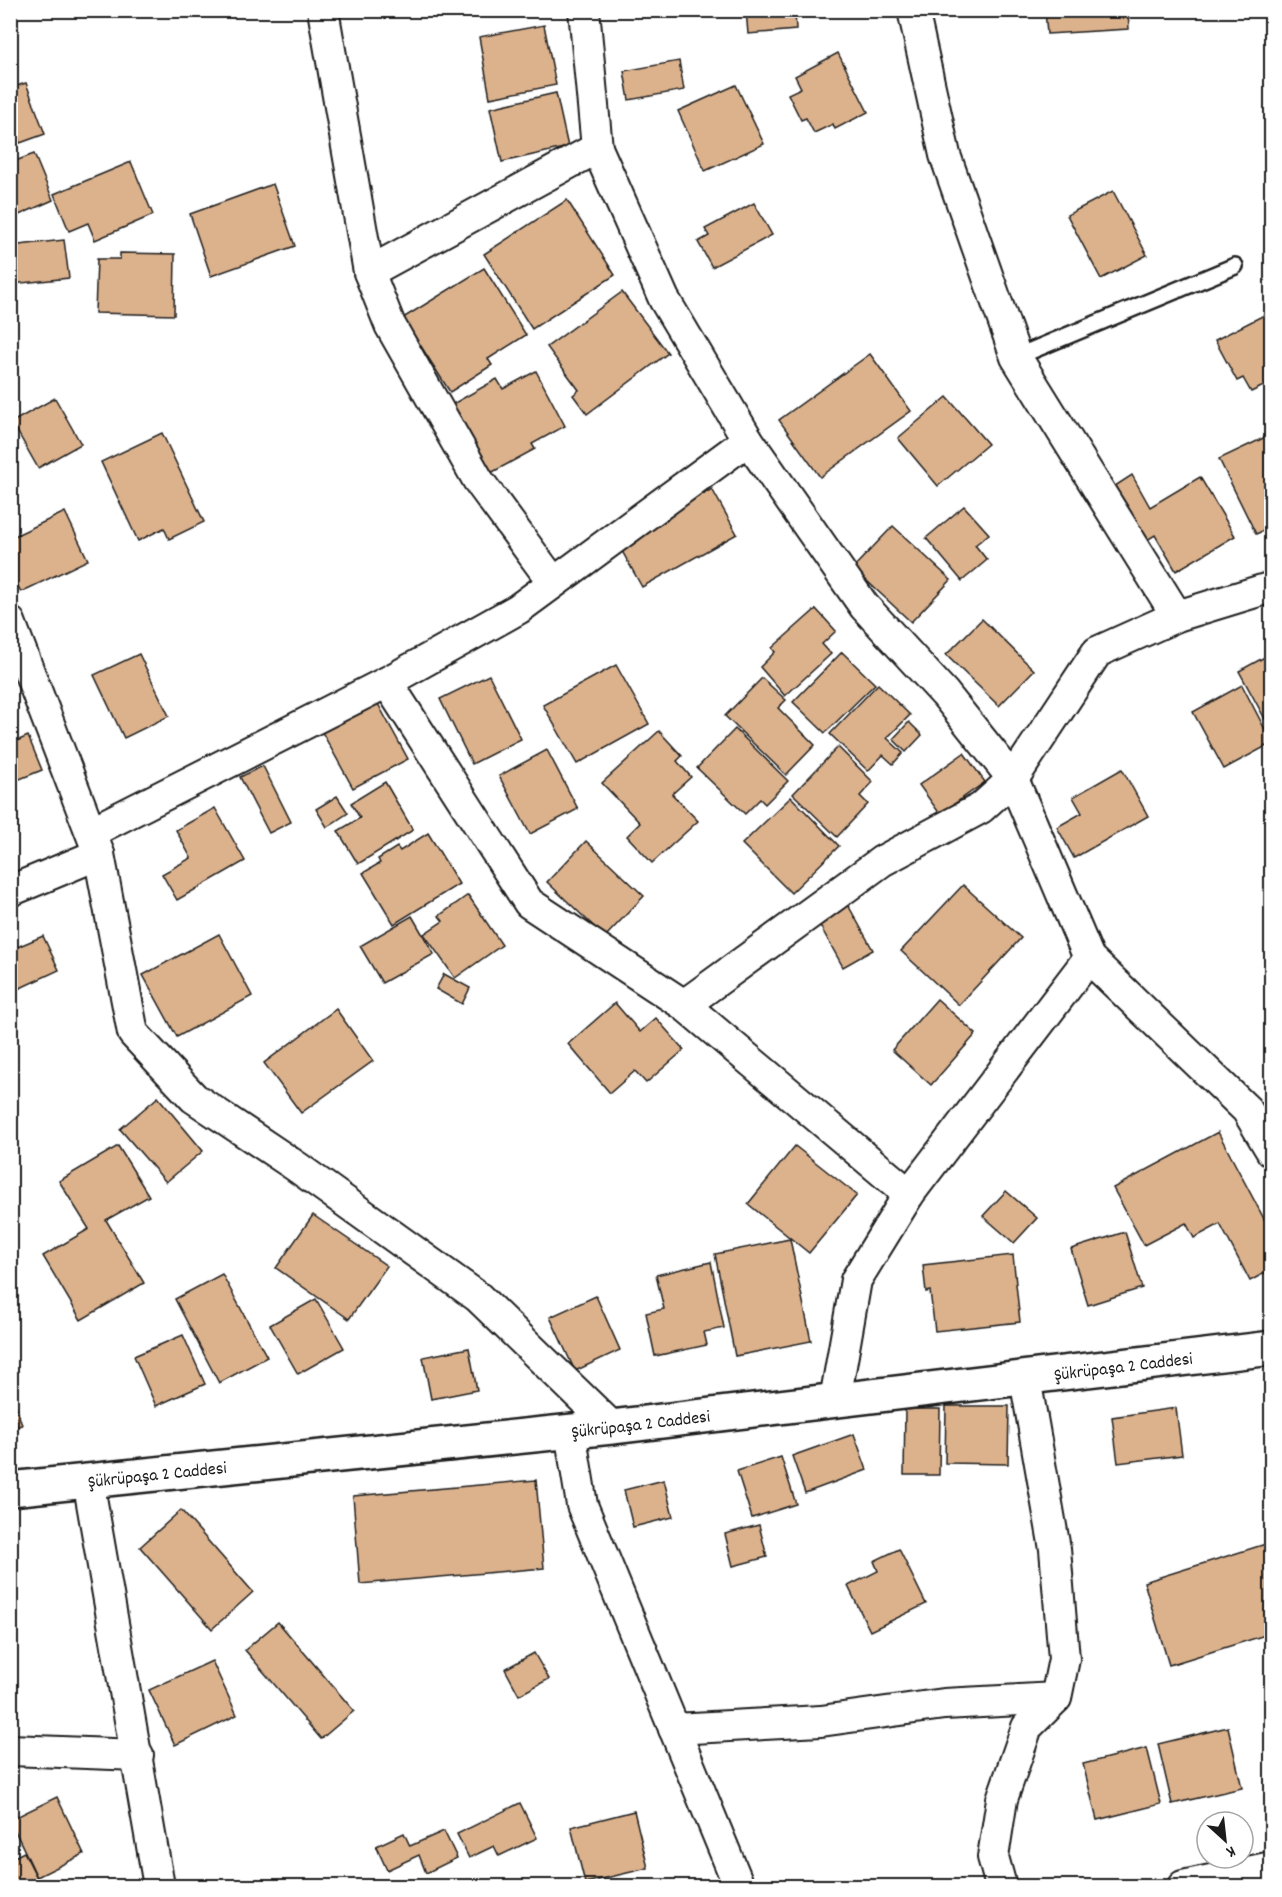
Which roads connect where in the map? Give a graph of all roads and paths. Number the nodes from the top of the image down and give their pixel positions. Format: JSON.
{"nodes":[{"id":1,"x":323,"y":10,"type":"edge"},
{"id":2,"x":585,"y":10,"type":"edge"},
{"id":3,"x":913,"y":10,"type":"edge"},
{"id":4,"x":597,"y":148,"type":"junction"},
{"id":5,"x":1235,"y":266,"type":"dead end"},
{"id":6,"x":369,"y":272,"type":"junction"},
{"id":7,"x":1016,"y":357,"type":"junction"},
{"id":8,"x":748,"y":441,"type":"junction"},
{"id":9,"x":553,"y":582,"type":"junction"},
{"id":10,"x":1272,"y":587,"type":"edge"},
{"id":11,"x":1177,"y":616,"type":"junction"},
{"id":12,"x":10,"y":622,"type":"edge"},
{"id":13,"x":387,"y":682,"type":"junction"},
{"id":14,"x":1013,"y":778,"type":"junction"},
{"id":15,"x":95,"y":843,"type":"junction"},
{"id":16,"x":10,"y":891,"type":"edge"},
{"id":17,"x":1089,"y":958,"type":"junction"},
{"id":18,"x":684,"y":1005,"type":"junction"},
{"id":19,"x":1272,"y":1152,"type":"edge"},
{"id":20,"x":909,"y":1194,"type":"junction"},
{"id":21,"x":1272,"y":1348,"type":"edge"},
{"id":22,"x":1025,"y":1378,"type":"junction"},
{"id":23,"x":835,"y":1400,"type":"junction"},
{"id":24,"x":612,"y":1427,"type":"junction"},
{"id":25,"x":570,"y":1431,"type":"junction"},
{"id":26,"x":88,"y":1480,"type":"junction"},
{"id":27,"x":10,"y":1489,"type":"edge"},
{"id":28,"x":1056,"y":1698,"type":"junction"},
{"id":29,"x":674,"y":1729,"type":"junction"},
{"id":30,"x":10,"y":1750,"type":"edge"},
{"id":31,"x":138,"y":1755,"type":"junction"},
{"id":32,"x":1272,"y":1867,"type":"edge"},
{"id":33,"x":1188,"y":1886,"type":"edge"},
{"id":34,"x":159,"y":1887,"type":"edge"},
{"id":35,"x":739,"y":1887,"type":"edge"},
{"id":36,"x":1001,"y":1887,"type":"edge"}],
"edges":[{"from":1,"to":6,"type":"street"},
{"from":2,"to":4,"type":"street"},
{"from":3,"to":7,"type":"street"},
{"from":4,"to":6,"type":"street"},
{"from":4,"to":8,"type":"street"},
{"from":5,"to":7,"type":"lane"},
{"from":6,"to":9,"type":"street"},
{"from":7,"to":11,"type":"street"},
{"from":8,"to":9,"type":"street"},
{"from":8,"to":14,"type":"street"},
{"from":9,"to":13,"type":"street"},
{"from":10,"to":11,"type":"street"},
{"from":11,"to":14,"type":"street"},
{"from":12,"to":15,"type":"street"},
{"from":13,"to":15,"type":"street"},
{"from":13,"to":18,"type":"street"},
{"from":14,"to":17,"type":"street"},
{"from":14,"to":18,"type":"street"},
{"from":15,"to":16,"type":"street"},
{"from":15,"to":24,"type":"street"},
{"from":17,"to":19,"type":"street"},
{"from":17,"to":20,"type":"street"},
{"from":18,"to":20,"type":"street"},
{"from":20,"to":23,"type":"street"},
{"from":21,"to":22,"type":"main road","name":"Şükrüpaşa 2 Caddesi"},
{"from":22,"to":23,"type":"main road","name":"Şükrüpaşa 2 Caddesi"},
{"from":22,"to":28,"type":"street"},
{"from":23,"to":24,"type":"main road","name":"Şükrüpaşa 2 Caddesi"},
{"from":24,"to":25,"type":"main road","name":"Şükrüpaşa 2 Caddesi"},
{"from":25,"to":26,"type":"main road","name":"Şükrüpaşa 2 Caddesi"},
{"from":25,"to":29,"type":"street"},
{"from":26,"to":27,"type":"main road","name":"Şükrüpaşa 2 Caddesi"},
{"from":26,"to":31,"type":"street"},
{"from":28,"to":29,"type":"street"},
{"from":28,"to":36,"type":"street"},
{"from":29,"to":35,"type":"street"},
{"from":30,"to":31,"type":"street"},
{"from":31,"to":34,"type":"street"},
{"from":32,"to":33,"type":"street"}]}
